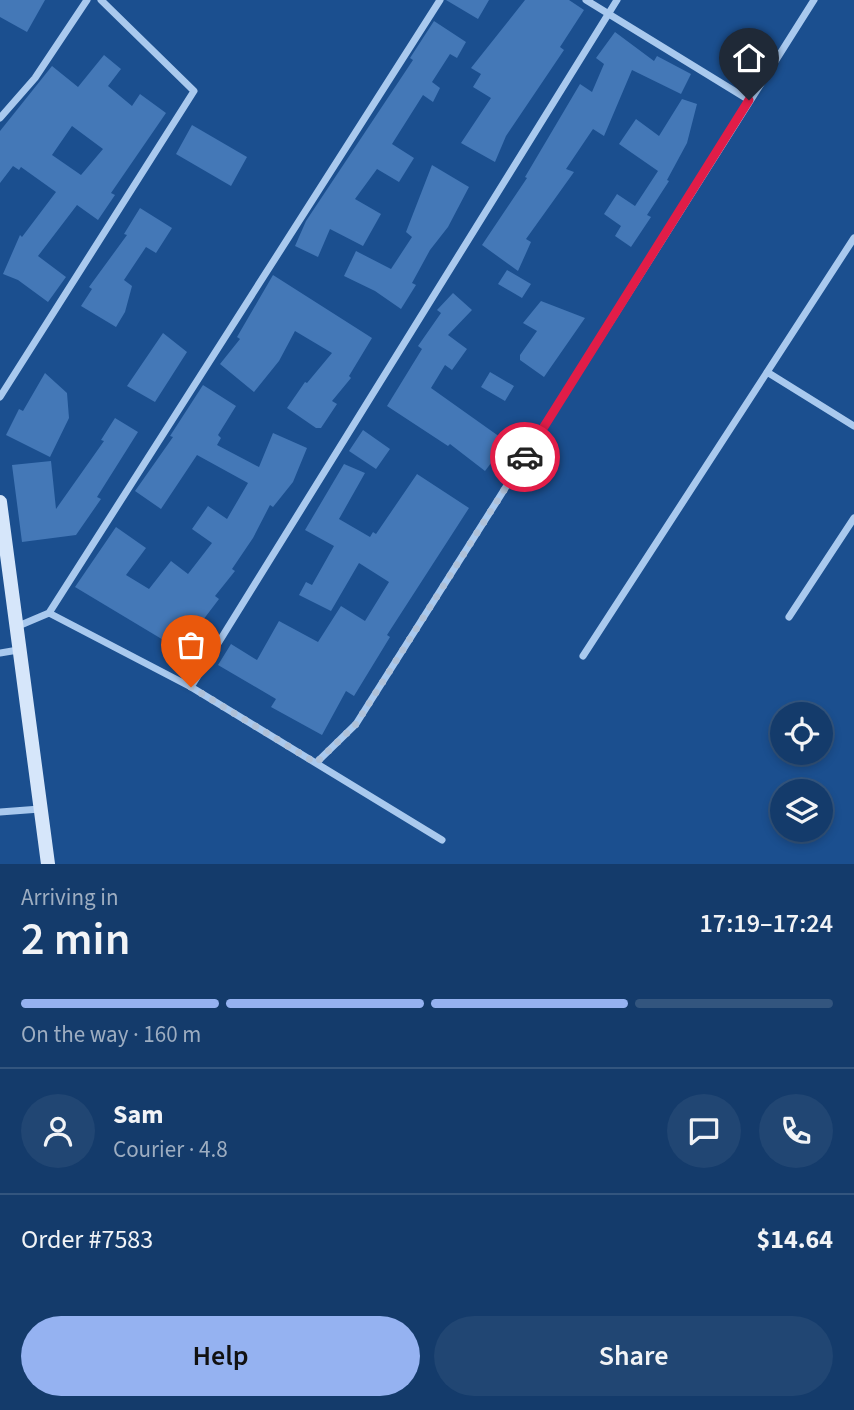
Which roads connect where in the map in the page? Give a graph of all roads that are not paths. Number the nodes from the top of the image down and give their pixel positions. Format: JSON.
{"nodes":[{"id":1,"x":87,"y":0,"type":"edge"},
{"id":2,"x":101,"y":0,"type":"edge"},
{"id":3,"x":440,"y":0,"type":"edge"},
{"id":4,"x":586,"y":0,"type":"edge"},
{"id":5,"x":617,"y":0,"type":"edge"},
{"id":6,"x":814,"y":0,"type":"edge"},
{"id":7,"x":608,"y":14,"type":"junction"},
{"id":8,"x":749,"y":100,"type":"junction"},
{"id":9,"x":0,"y":118,"type":"edge"},
{"id":10,"x":854,"y":238,"type":"edge"},
{"id":11,"x":767,"y":372,"type":"junction"},
{"id":12,"x":0,"y":397,"type":"edge"},
{"id":13,"x":854,"y":426,"type":"edge"},
{"id":14,"x":0,"y":502,"type":"edge"},
{"id":15,"x":854,"y":518,"type":"edge"},
{"id":16,"x":49,"y":614,"type":"junction"},
{"id":17,"x":789,"y":617,"type":"dead end"},
{"id":18,"x":15,"y":628,"type":"junction"},
{"id":19,"x":18,"y":650,"type":"junction"},
{"id":20,"x":0,"y":653,"type":"edge"},
{"id":21,"x":583,"y":656,"type":"dead end"},
{"id":22,"x":191,"y":687,"type":"junction"},
{"id":23,"x":316,"y":763,"type":"junction"},
{"id":24,"x":40,"y":809,"type":"junction"},
{"id":25,"x":0,"y":812,"type":"edge"},
{"id":26,"x":442,"y":840,"type":"dead end"},
{"id":27,"x":48,"y":864,"type":"edge"}],
"edges":[{"from":1,"to":9,"type":"street"},
{"from":2,"to":12,"type":"street"},
{"from":3,"to":16,"type":"street"},
{"from":4,"to":7,"type":"street"},
{"from":5,"to":7,"type":"street"},
{"from":6,"to":8,"type":"street"},
{"from":7,"to":8,"type":"street"},
{"from":7,"to":22,"type":"street"},
{"from":8,"to":23,"type":"street"},
{"from":10,"to":11,"type":"street"},
{"from":11,"to":13,"type":"street"},
{"from":11,"to":21,"type":"street"},
{"from":14,"to":18,"type":"main road"},
{"from":15,"to":17,"type":"street"},
{"from":16,"to":18,"type":"street"},
{"from":16,"to":22,"type":"street"},
{"from":18,"to":19,"type":"main road"},
{"from":19,"to":20,"type":"street"},
{"from":19,"to":24,"type":"main road"},
{"from":22,"to":23,"type":"street"},
{"from":23,"to":26,"type":"street"},
{"from":24,"to":25,"type":"street"},
{"from":24,"to":27,"type":"main road"}]}
